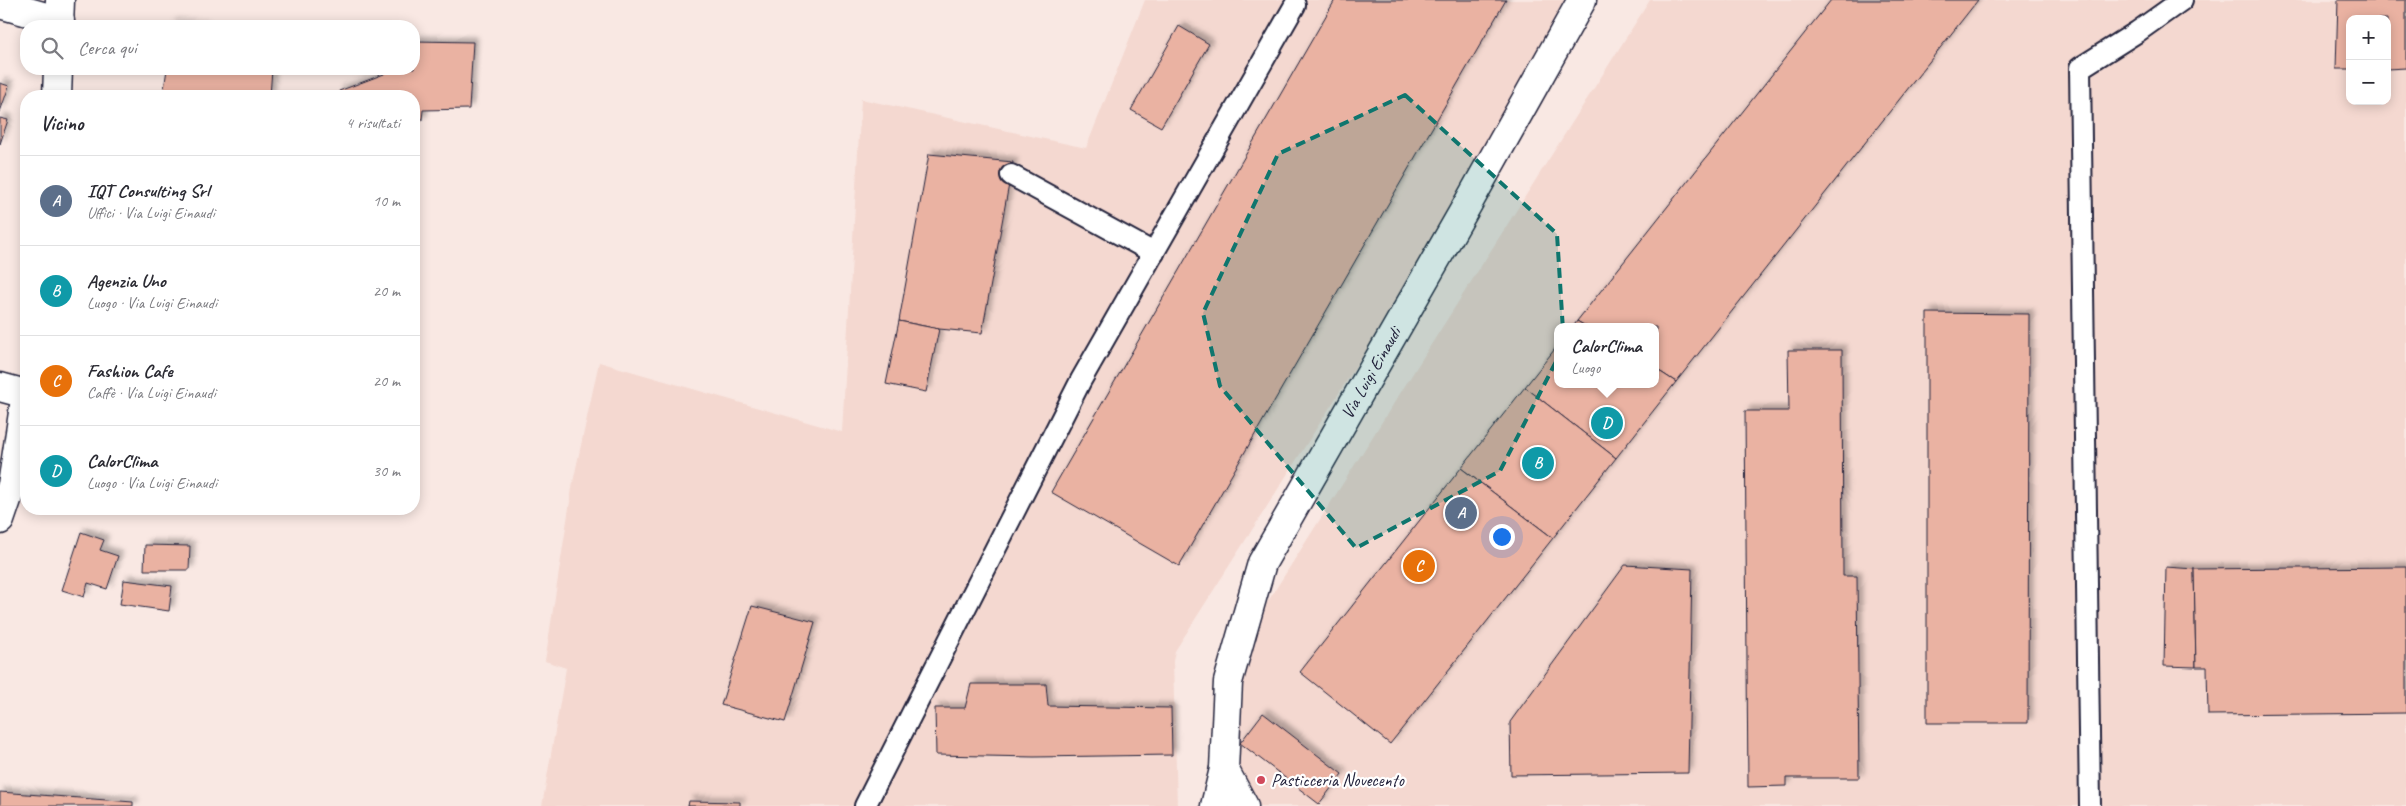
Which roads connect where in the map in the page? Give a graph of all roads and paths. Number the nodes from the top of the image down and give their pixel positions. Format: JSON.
{"nodes":[{"id":1,"x":1582,"y":0,"type":"edge"},
{"id":2,"x":2182,"y":0,"type":"edge"},
{"id":3,"x":0,"y":4,"type":"edge"},
{"id":4,"x":1295,"y":5,"type":"dead end"},
{"id":5,"x":60,"y":16,"type":"edge"},
{"id":6,"x":58,"y":75,"type":"edge"},
{"id":7,"x":57,"y":90,"type":"edge"},
{"id":8,"x":1011,"y":175,"type":"dead end"},
{"id":9,"x":1154,"y":253,"type":"junction"},
{"id":10,"x":0,"y":387,"type":"edge"},
{"id":11,"x":20,"y":392,"type":"edge"},
{"id":12,"x":20,"y":433,"type":"edge"},
{"id":13,"x":0,"y":520,"type":"edge"},
{"id":14,"x":1224,"y":769,"type":"junction"},
{"id":15,"x":864,"y":806,"type":"edge"},
{"id":16,"x":1204,"y":806,"type":"edge"},
{"id":17,"x":1215,"y":806,"type":"edge"},
{"id":18,"x":1235,"y":806,"type":"edge"},
{"id":19,"x":1244,"y":806,"type":"edge"},
{"id":20,"x":2090,"y":806,"type":"edge"}],
"edges":[{"from":1,"to":14,"type":"street","name":"Via Luigi Einaudi"},
{"from":2,"to":20,"type":"lane"},
{"from":3,"to":5,"type":"street"},
{"from":4,"to":9,"type":"lane"},
{"from":6,"to":7,"type":"street"},
{"from":8,"to":9,"type":"lane"},
{"from":9,"to":15,"type":"lane"},
{"from":10,"to":11,"type":"street"},
{"from":12,"to":13,"type":"street"},
{"from":14,"to":16,"type":"street","name":"Via Luigi Einaudi"},
{"from":14,"to":17,"type":"street","name":"Via Luigi Einaudi"},
{"from":14,"to":18,"type":"street","name":"Via Luigi Einaudi"},
{"from":14,"to":19,"type":"street"}]}
